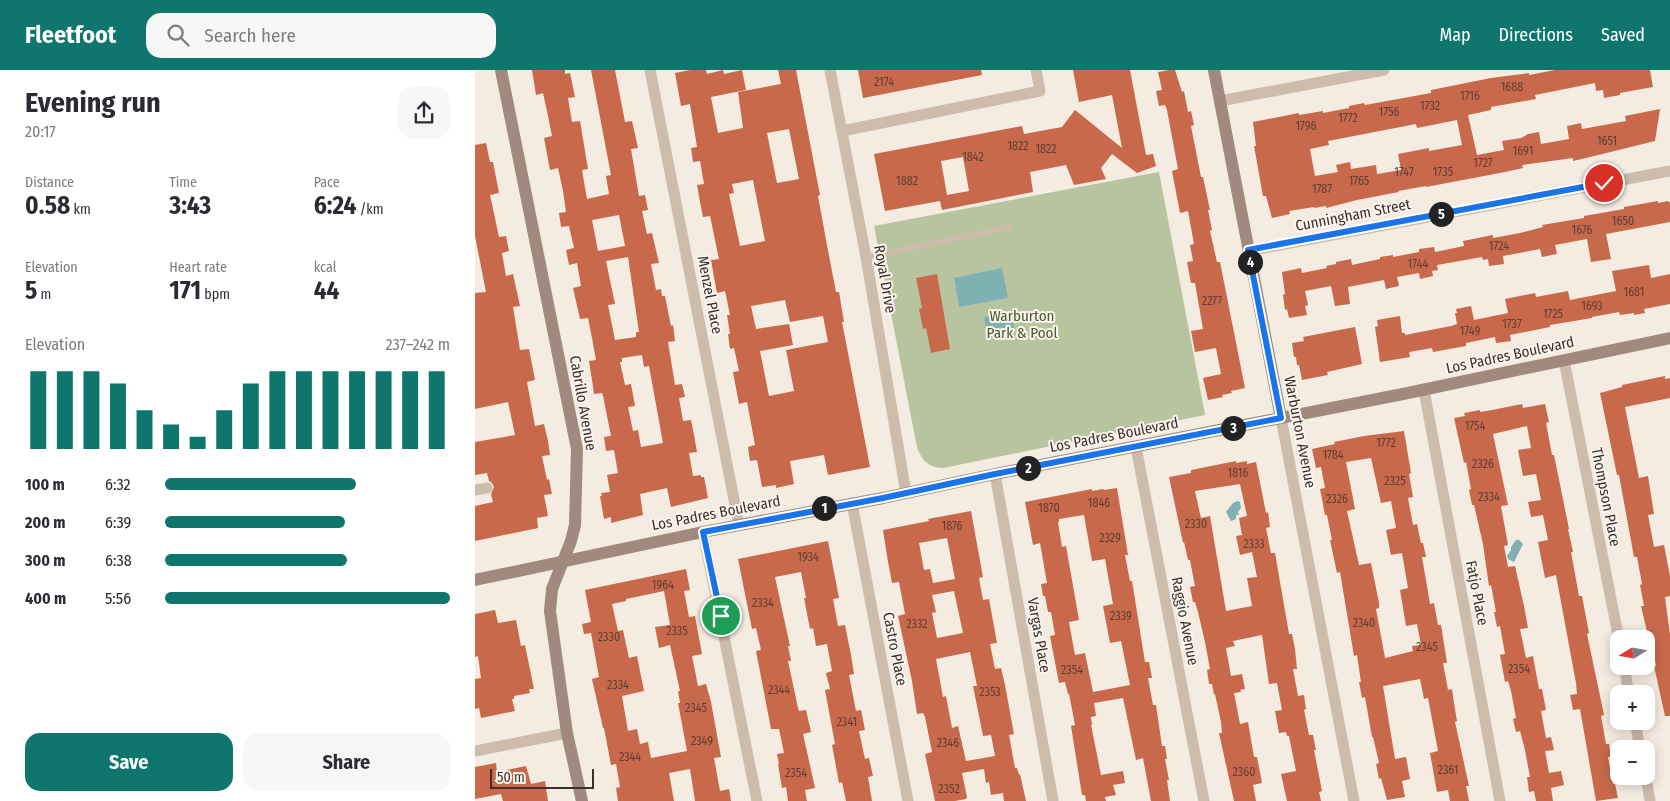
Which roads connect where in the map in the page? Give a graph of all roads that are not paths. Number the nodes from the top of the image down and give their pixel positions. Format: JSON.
{"nodes":[{"id":1,"x":501,"y":70,"type":"edge"},
{"id":2,"x":650,"y":70,"type":"edge"},
{"id":3,"x":831,"y":70,"type":"edge"},
{"id":4,"x":1036,"y":70,"type":"edge"},
{"id":5,"x":1214,"y":70,"type":"edge"},
{"id":6,"x":1384,"y":70,"type":"edge"},
{"id":7,"x":1220,"y":101,"type":"junction"},
{"id":8,"x":842,"y":131,"type":"junction"},
{"id":9,"x":1670,"y":171,"type":"edge"},
{"id":10,"x":1010,"y":227,"type":"dead end"},
{"id":11,"x":1248,"y":250,"type":"junction"},
{"id":12,"x":866,"y":257,"type":"junction"},
{"id":13,"x":1670,"y":338,"type":"edge"},
{"id":14,"x":1564,"y":360,"type":"junction"},
{"id":15,"x":1424,"y":390,"type":"junction"},
{"id":16,"x":1281,"y":418,"type":"junction"},
{"id":17,"x":1136,"y":447,"type":"junction"},
{"id":18,"x":995,"y":474,"type":"junction"},
{"id":19,"x":487,"y":488,"type":"dead end"},
{"id":20,"x":475,"y":490,"type":"edge"},
{"id":21,"x":906,"y":493,"type":"junction"},
{"id":22,"x":851,"y":503,"type":"junction"},
{"id":23,"x":739,"y":525,"type":"junction"},
{"id":24,"x":703,"y":532,"type":"junction"},
{"id":25,"x":562,"y":563,"type":"junction"},
{"id":26,"x":475,"y":580,"type":"edge"},
{"id":27,"x":1617,"y":630,"type":"edge"},
{"id":28,"x":567,"y":733,"type":"junction"},
{"id":29,"x":475,"y":751,"type":"edge"},
{"id":30,"x":1648,"y":785,"type":"edge"},
{"id":31,"x":582,"y":801,"type":"edge"},
{"id":32,"x":757,"y":801,"type":"edge"},
{"id":33,"x":908,"y":801,"type":"edge"},
{"id":34,"x":1053,"y":801,"type":"edge"},
{"id":35,"x":1204,"y":801,"type":"edge"},
{"id":36,"x":1354,"y":801,"type":"edge"},
{"id":37,"x":1500,"y":801,"type":"edge"},
{"id":38,"x":1651,"y":801,"type":"edge"}],
"edges":[{"from":1,"to":25,"type":"street","name":"Cabrillo Avenue"},
{"from":2,"to":23,"type":"street","name":"Menzel Place"},
{"from":3,"to":8,"type":"street","name":"Royal Drive"},
{"from":4,"to":8,"type":"street"},
{"from":5,"to":7,"type":"street","name":"Warburton Avenue"},
{"from":6,"to":7,"type":"street"},
{"from":7,"to":11,"type":"street","name":"Warburton Avenue"},
{"from":8,"to":12,"type":"street","name":"Royal Drive"},
{"from":9,"to":11,"type":"street","name":"Cunningham Street"},
{"from":10,"to":12,"type":"lane"},
{"from":11,"to":16,"type":"street","name":"Warburton Avenue"},
{"from":12,"to":21,"type":"street","name":"Royal Drive"},
{"from":13,"to":14,"type":"street","name":"Los Padres Boulevard"},
{"from":14,"to":15,"type":"street","name":"Los Padres Boulevard"},
{"from":14,"to":27,"type":"street","name":"Thompson Place"},
{"from":15,"to":16,"type":"street","name":"Los Padres Boulevard"},
{"from":15,"to":37,"type":"street","name":"Fatjo Place"},
{"from":16,"to":17,"type":"street","name":"Los Padres Boulevard"},
{"from":16,"to":36,"type":"street","name":"Warburton Avenue"},
{"from":17,"to":18,"type":"street","name":"Los Padres Boulevard"},
{"from":17,"to":35,"type":"street","name":"Raggio Avenue"},
{"from":18,"to":21,"type":"street","name":"Los Padres Boulevard"},
{"from":18,"to":34,"type":"street","name":"Vargas Place"},
{"from":19,"to":20,"type":"street"},
{"from":21,"to":22,"type":"street","name":"Los Padres Boulevard"},
{"from":22,"to":23,"type":"street","name":"Los Padres Boulevard"},
{"from":22,"to":33,"type":"street","name":"Castro Place"},
{"from":23,"to":24,"type":"street","name":"Los Padres Boulevard"},
{"from":24,"to":25,"type":"street","name":"Los Padres Boulevard"},
{"from":24,"to":32,"type":"street"},
{"from":25,"to":26,"type":"street","name":"Los Padres Boulevard"},
{"from":25,"to":28,"type":"street","name":"Cabrillo Avenue"},
{"from":28,"to":29,"type":"street"},
{"from":28,"to":31,"type":"street","name":"Cabrillo Avenue"},
{"from":30,"to":38,"type":"street"}]}
